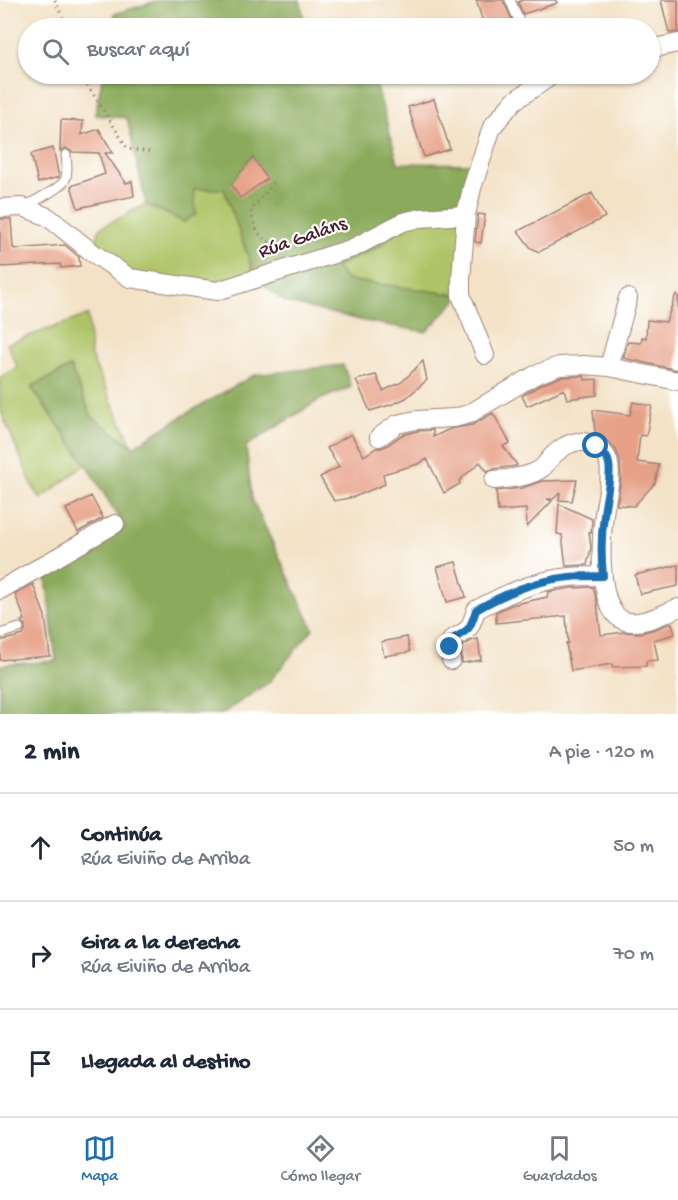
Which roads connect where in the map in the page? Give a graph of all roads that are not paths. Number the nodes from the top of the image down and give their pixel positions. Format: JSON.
{"nodes":[{"id":1,"x":510,"y":0,"type":"edge"},
{"id":2,"x":518,"y":18,"type":"edge"},
{"id":3,"x":678,"y":43,"type":"edge"},
{"id":4,"x":660,"y":47,"type":"edge"},
{"id":5,"x":539,"y":84,"type":"edge"},
{"id":6,"x":66,"y":155,"type":"dead end"},
{"id":7,"x":23,"y":207,"type":"junction"},
{"id":8,"x":0,"y":208,"type":"edge"},
{"id":9,"x":466,"y":215,"type":"junction"},
{"id":10,"x":628,"y":298,"type":"dead end"},
{"id":11,"x":485,"y":355,"type":"dead end"},
{"id":12,"x":609,"y":367,"type":"junction"},
{"id":13,"x":678,"y":381,"type":"edge"},
{"id":14,"x":379,"y":437,"type":"dead end"},
{"id":15,"x":494,"y":480,"type":"dead end"},
{"id":16,"x":115,"y":524,"type":"dead end"},
{"id":17,"x":603,"y":576,"type":"junction"},
{"id":18,"x":0,"y":590,"type":"edge"},
{"id":19,"x":678,"y":608,"type":"edge"},
{"id":20,"x":19,"y":628,"type":"dead end"},
{"id":21,"x":0,"y":634,"type":"edge"},
{"id":22,"x":451,"y":660,"type":"dead end"}],
"edges":[{"from":1,"to":2,"type":"lane"},
{"from":3,"to":4,"type":"street"},
{"from":5,"to":9,"type":"street"},
{"from":6,"to":7,"type":"lane"},
{"from":7,"to":8,"type":"street","name":"Rúa Galáns"},
{"from":7,"to":9,"type":"street","name":"Rúa Galáns"},
{"from":9,"to":11,"type":"street"},
{"from":10,"to":12,"type":"street"},
{"from":12,"to":13,"type":"street"},
{"from":12,"to":14,"type":"street"},
{"from":15,"to":17,"type":"street"},
{"from":16,"to":18,"type":"street"},
{"from":17,"to":19,"type":"street"},
{"from":17,"to":22,"type":"street"},
{"from":20,"to":21,"type":"lane"}]}
